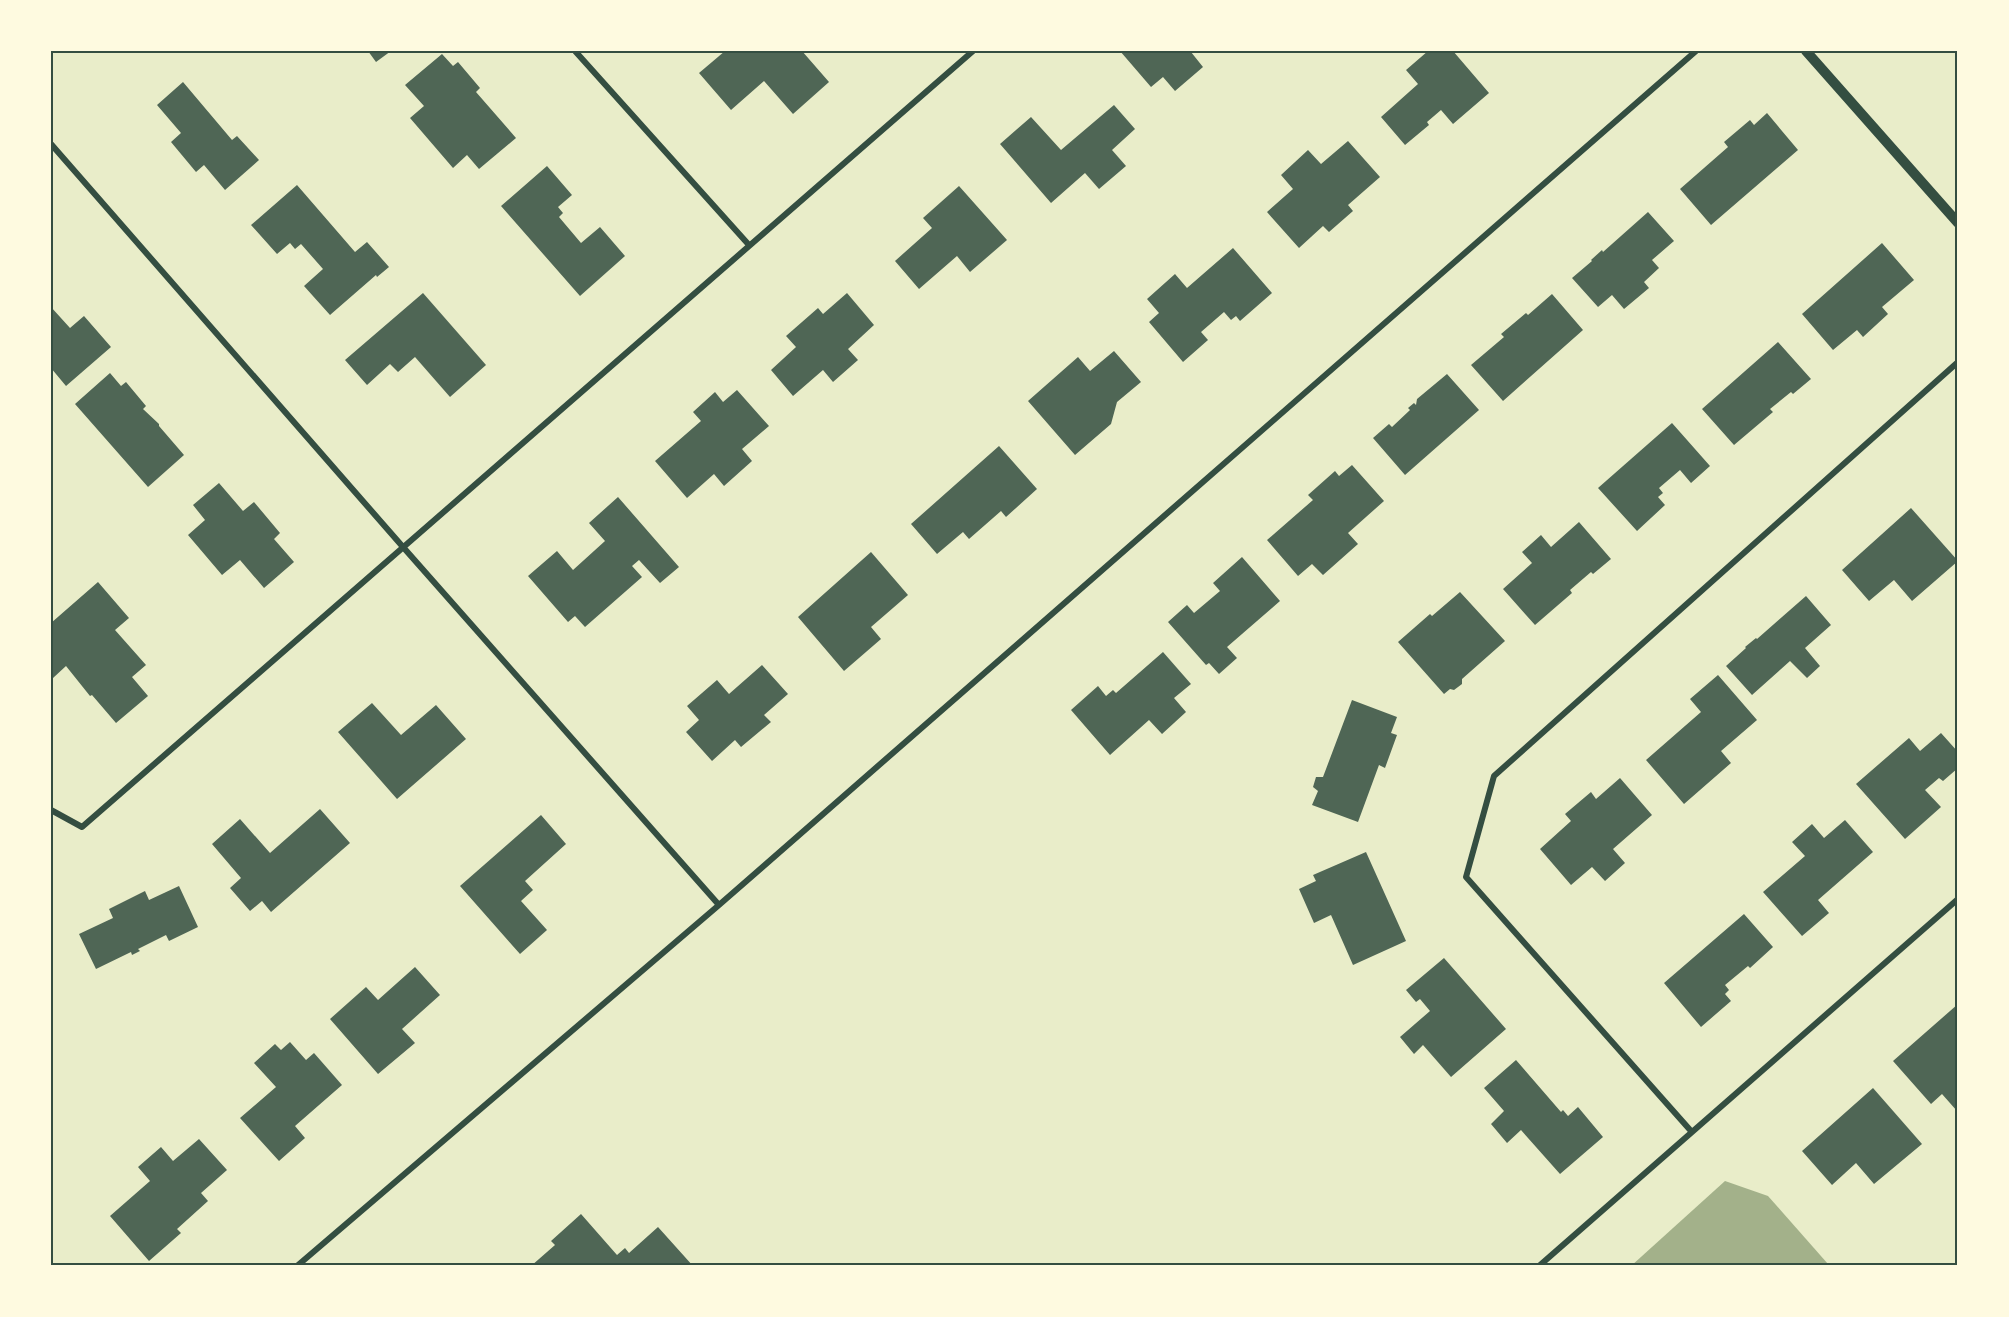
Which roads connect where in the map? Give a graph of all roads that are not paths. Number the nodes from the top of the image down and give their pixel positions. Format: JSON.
{"nodes":[{"id":1,"x":575,"y":51,"type":"edge"},
{"id":2,"x":973,"y":51,"type":"edge"},
{"id":3,"x":1696,"y":51,"type":"edge"},
{"id":4,"x":1806,"y":51,"type":"edge"},
{"id":5,"x":51,"y":144,"type":"edge"},
{"id":6,"x":1958,"y":223,"type":"edge"},
{"id":7,"x":749,"y":245,"type":"junction"},
{"id":8,"x":1958,"y":362,"type":"edge"},
{"id":9,"x":403,"y":548,"type":"junction"},
{"id":10,"x":51,"y":810,"type":"edge"},
{"id":11,"x":1958,"y":899,"type":"edge"},
{"id":12,"x":719,"y":905,"type":"junction"},
{"id":13,"x":1691,"y":1131,"type":"junction"},
{"id":14,"x":297,"y":1266,"type":"edge"},
{"id":15,"x":1539,"y":1266,"type":"edge"}],
"edges":[{"from":1,"to":7,"type":"street"},
{"from":2,"to":7,"type":"street"},
{"from":3,"to":12,"type":"street"},
{"from":4,"to":6,"type":"street"},
{"from":5,"to":9,"type":"street"},
{"from":7,"to":9,"type":"street"},
{"from":8,"to":13,"type":"street"},
{"from":9,"to":10,"type":"street"},
{"from":9,"to":12,"type":"street"},
{"from":11,"to":13,"type":"street"},
{"from":12,"to":14,"type":"street"},
{"from":13,"to":15,"type":"street"}]}
